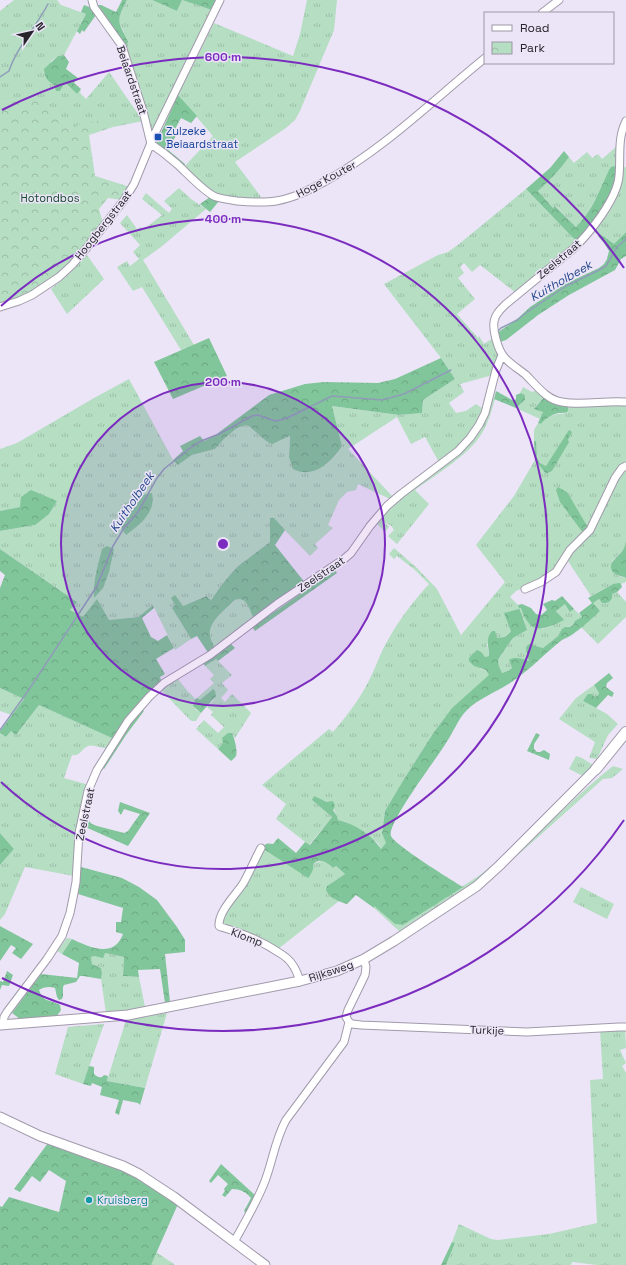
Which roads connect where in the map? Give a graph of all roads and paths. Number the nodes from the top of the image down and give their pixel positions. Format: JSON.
{"nodes":[{"id":1,"x":92,"y":0,"type":"edge"},
{"id":2,"x":220,"y":0,"type":"edge"},
{"id":3,"x":559,"y":0,"type":"edge"},
{"id":4,"x":543,"y":12,"type":"edge"},
{"id":5,"x":484,"y":59,"type":"edge"},
{"id":6,"x":626,"y":121,"type":"edge"},
{"id":7,"x":151,"y":144,"type":"junction"},
{"id":8,"x":0,"y":307,"type":"edge"},
{"id":9,"x":502,"y":355,"type":"junction"},
{"id":10,"x":626,"y":402,"type":"edge"},
{"id":11,"x":626,"y":466,"type":"edge"},
{"id":12,"x":525,"y":589,"type":"dead end"},
{"id":13,"x":626,"y":732,"type":"edge"},
{"id":14,"x":626,"y":743,"type":"edge"},
{"id":15,"x":596,"y":769,"type":"junction"},
{"id":16,"x":261,"y":848,"type":"dead end"},
{"id":17,"x":364,"y":959,"type":"junction"},
{"id":18,"x":300,"y":980,"type":"junction"},
{"id":19,"x":349,"y":1022,"type":"junction"},
{"id":20,"x":1,"y":1025,"type":"edge"},
{"id":21,"x":626,"y":1027,"type":"edge"},
{"id":22,"x":0,"y":1117,"type":"edge"},
{"id":23,"x":234,"y":1242,"type":"junction"},
{"id":24,"x":265,"y":1265,"type":"edge"}],
"edges":[{"from":1,"to":7,"type":"street","name":"Beiaardstraat"},
{"from":2,"to":7,"type":"street","name":"Hoogbergstraat"},
{"from":3,"to":4,"type":"street"},
{"from":5,"to":7,"type":"street","name":"Hoge Kouter"},
{"from":6,"to":9,"type":"street","name":"Zeelstraat"},
{"from":7,"to":8,"type":"street","name":"Hoogbergstraat"},
{"from":9,"to":10,"type":"street"},
{"from":9,"to":20,"type":"street","name":"Zeelstraat"},
{"from":11,"to":12,"type":"street"},
{"from":13,"to":15,"type":"highway","name":"Rijksweg"},
{"from":14,"to":15,"type":"highway","name":"Rijksweg"},
{"from":15,"to":17,"type":"main road","name":"Rijksweg"},
{"from":16,"to":18,"type":"street","name":"Klomp"},
{"from":17,"to":18,"type":"main road","name":"Rijksweg"},
{"from":17,"to":19,"type":"street"},
{"from":18,"to":20,"type":"main road","name":"Rijksweg"},
{"from":19,"to":21,"type":"street","name":"Turkije"},
{"from":19,"to":23,"type":"street"},
{"from":22,"to":23,"type":"main road"},
{"from":23,"to":24,"type":"main road"}]}
